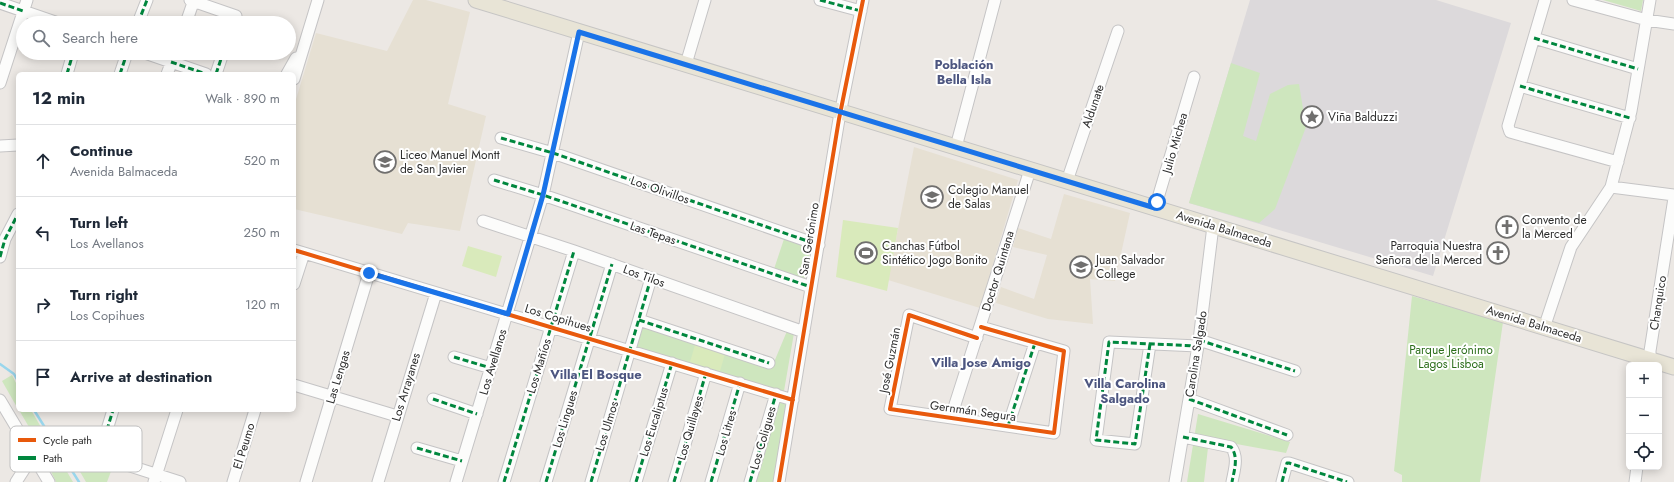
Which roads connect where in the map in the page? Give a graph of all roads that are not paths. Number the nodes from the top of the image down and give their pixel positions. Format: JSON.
{"nodes":[{"id":1,"x":27,"y":0,"type":"edge"},
{"id":2,"x":147,"y":0,"type":"edge"},
{"id":3,"x":193,"y":0,"type":"edge"},
{"id":4,"x":318,"y":0,"type":"edge"},
{"id":5,"x":476,"y":0,"type":"edge"},
{"id":6,"x":705,"y":0,"type":"edge"},
{"id":7,"x":820,"y":0,"type":"edge"},
{"id":8,"x":995,"y":0,"type":"edge"},
{"id":9,"x":1545,"y":0,"type":"edge"},
{"id":10,"x":1573,"y":0,"type":"edge"},
{"id":11,"x":1650,"y":0,"type":"edge"},
{"id":12,"x":0,"y":3,"type":"edge"},
{"id":13,"x":862,"y":5,"type":"edge"},
{"id":14,"x":23,"y":11,"type":"junction"},
{"id":15,"x":21,"y":16,"type":"edge"},
{"id":16,"x":38,"y":16,"type":"edge"},
{"id":17,"x":141,"y":16,"type":"edge"},
{"id":18,"x":188,"y":16,"type":"edge"},
{"id":19,"x":228,"y":16,"type":"edge"},
{"id":20,"x":1646,"y":20,"type":"junction"},
{"id":21,"x":1674,"y":24,"type":"edge"},
{"id":22,"x":1118,"y":31,"type":"dead end"},
{"id":23,"x":579,"y":32,"type":"junction"},
{"id":24,"x":16,"y":33,"type":"edge"},
{"id":25,"x":1534,"y":38,"type":"junction"},
{"id":26,"x":305,"y":44,"type":"junction"},
{"id":27,"x":296,"y":59,"type":"edge"},
{"id":28,"x":71,"y":60,"type":"edge"},
{"id":29,"x":125,"y":60,"type":"edge"},
{"id":30,"x":172,"y":60,"type":"edge"},
{"id":31,"x":177,"y":60,"type":"edge"},
{"id":32,"x":221,"y":60,"type":"edge"},
{"id":33,"x":295,"y":60,"type":"edge"},
{"id":34,"x":686,"y":64,"type":"junction"},
{"id":35,"x":1638,"y":69,"type":"junction"},
{"id":36,"x":68,"y":72,"type":"edge"},
{"id":37,"x":121,"y":72,"type":"edge"},
{"id":38,"x":168,"y":72,"type":"edge"},
{"id":39,"x":202,"y":72,"type":"edge"},
{"id":40,"x":217,"y":72,"type":"edge"},
{"id":41,"x":288,"y":72,"type":"edge"},
{"id":42,"x":296,"y":73,"type":"edge"},
{"id":43,"x":1194,"y":78,"type":"dead end"},
{"id":44,"x":1,"y":79,"type":"edge"},
{"id":45,"x":1520,"y":86,"type":"junction"},
{"id":46,"x":841,"y":112,"type":"junction"},
{"id":47,"x":1630,"y":118,"type":"junction"},
{"id":48,"x":501,"y":138,"type":"dead end"},
{"id":49,"x":16,"y":145,"type":"edge"},
{"id":50,"x":0,"y":146,"type":"edge"},
{"id":51,"x":956,"y":147,"type":"junction"},
{"id":52,"x":553,"y":153,"type":"junction"},
{"id":53,"x":1618,"y":162,"type":"junction"},
{"id":54,"x":1030,"y":170,"type":"junction"},
{"id":55,"x":494,"y":180,"type":"dead end"},
{"id":56,"x":1067,"y":181,"type":"junction"},
{"id":57,"x":1611,"y":187,"type":"junction"},
{"id":58,"x":543,"y":195,"type":"junction"},
{"id":59,"x":1674,"y":195,"type":"edge"},
{"id":60,"x":1674,"y":198,"type":"edge"},
{"id":61,"x":1155,"y":208,"type":"junction"},
{"id":62,"x":16,"y":217,"type":"edge"},
{"id":63,"x":483,"y":222,"type":"dead end"},
{"id":64,"x":1213,"y":226,"type":"junction"},
{"id":65,"x":530,"y":236,"type":"junction"},
{"id":66,"x":2,"y":239,"type":"edge"},
{"id":67,"x":818,"y":245,"type":"junction"},
{"id":68,"x":574,"y":251,"type":"junction"},
{"id":69,"x":299,"y":252,"type":"edge"},
{"id":70,"x":0,"y":257,"type":"edge"},
{"id":71,"x":612,"y":264,"type":"junction"},
{"id":72,"x":296,"y":271,"type":"edge"},
{"id":73,"x":369,"y":273,"type":"junction"},
{"id":74,"x":651,"y":278,"type":"junction"},
{"id":75,"x":812,"y":287,"type":"junction"},
{"id":76,"x":436,"y":293,"type":"junction"},
{"id":77,"x":508,"y":314,"type":"junction"},
{"id":78,"x":639,"y":320,"type":"junction"},
{"id":79,"x":551,"y":327,"type":"junction"},
{"id":80,"x":981,"y":327,"type":"junction"},
{"id":81,"x":1544,"y":328,"type":"junction"},
{"id":82,"x":804,"y":332,"type":"junction"},
{"id":83,"x":590,"y":338,"type":"junction"},
{"id":84,"x":977,"y":338,"type":"junction"},
{"id":85,"x":1035,"y":343,"type":"junction"},
{"id":86,"x":1198,"y":343,"type":"junction"},
{"id":87,"x":1150,"y":344,"type":"junction"},
{"id":88,"x":630,"y":350,"type":"junction"},
{"id":89,"x":454,"y":357,"type":"dead end"},
{"id":90,"x":1647,"y":362,"type":"edge"},
{"id":91,"x":1650,"y":362,"type":"edge"},
{"id":92,"x":672,"y":363,"type":"junction"},
{"id":93,"x":769,"y":363,"type":"dead end"},
{"id":94,"x":1662,"y":365,"type":"edge"},
{"id":95,"x":1674,"y":367,"type":"edge"},
{"id":96,"x":491,"y":368,"type":"junction"},
{"id":97,"x":1295,"y":372,"type":"dead end"},
{"id":98,"x":706,"y":373,"type":"junction"},
{"id":99,"x":740,"y":383,"type":"junction"},
{"id":100,"x":296,"y":386,"type":"edge"},
{"id":101,"x":776,"y":394,"type":"junction"},
{"id":102,"x":332,"y":397,"type":"junction"},
{"id":103,"x":433,"y":399,"type":"dead end"},
{"id":104,"x":1189,"y":399,"type":"junction"},
{"id":105,"x":0,"y":400,"type":"edge"},
{"id":106,"x":793,"y":400,"type":"junction"},
{"id":107,"x":890,"y":409,"type":"joint"},
{"id":108,"x":112,"y":412,"type":"edge"},
{"id":109,"x":176,"y":412,"type":"edge"},
{"id":110,"x":254,"y":412,"type":"edge"},
{"id":111,"x":477,"y":414,"type":"junction"},
{"id":112,"x":397,"y":416,"type":"junction"},
{"id":113,"x":951,"y":417,"type":"junction"},
{"id":114,"x":16,"y":426,"type":"edge"},
{"id":115,"x":108,"y":426,"type":"edge"},
{"id":116,"x":1008,"y":426,"type":"junction"},
{"id":117,"x":1287,"y":434,"type":"dead end"},
{"id":118,"x":1183,"y":437,"type":"junction"},
{"id":119,"x":417,"y":448,"type":"dead end"},
{"id":120,"x":462,"y":461,"type":"junction"},
{"id":121,"x":1637,"y":470,"type":"edge"},
{"id":122,"x":22,"y":472,"type":"edge"},
{"id":123,"x":44,"y":472,"type":"edge"},
{"id":124,"x":140,"y":472,"type":"edge"},
{"id":125,"x":156,"y":478,"type":"edge"},
{"id":126,"x":16,"y":482,"type":"edge"},
{"id":127,"x":49,"y":482,"type":"edge"},
{"id":128,"x":180,"y":482,"type":"edge"},
{"id":129,"x":233,"y":482,"type":"edge"},
{"id":130,"x":306,"y":482,"type":"edge"},
{"id":131,"x":378,"y":482,"type":"edge"},
{"id":132,"x":456,"y":482,"type":"edge"},
{"id":133,"x":504,"y":482,"type":"edge"},
{"id":134,"x":546,"y":482,"type":"edge"},
{"id":135,"x":591,"y":482,"type":"edge"},
{"id":136,"x":636,"y":482,"type":"edge"},
{"id":137,"x":674,"y":482,"type":"edge"},
{"id":138,"x":711,"y":482,"type":"edge"},
{"id":139,"x":750,"y":482,"type":"edge"},
{"id":140,"x":779,"y":482,"type":"edge"},
{"id":141,"x":1175,"y":482,"type":"edge"},
{"id":142,"x":1232,"y":482,"type":"edge"},
{"id":143,"x":1282,"y":482,"type":"edge"},
{"id":144,"x":1348,"y":482,"type":"edge"},
{"id":145,"x":1635,"y":482,"type":"edge"}],
"edges":[{"from":1,"to":14,"type":"street"},
{"from":2,"to":17,"type":"street"},
{"from":3,"to":18,"type":"street"},
{"from":3,"to":19,"type":"street"},
{"from":4,"to":26,"type":"street"},
{"from":5,"to":23,"type":"main road","name":"Avenida Balmaceda"},
{"from":6,"to":34,"type":"street"},
{"from":7,"to":13,"type":"street"},
{"from":8,"to":51,"type":"street"},
{"from":9,"to":25,"type":"street"},
{"from":10,"to":20,"type":"street"},
{"from":11,"to":20,"type":"street"},
{"from":12,"to":14,"type":"street"},
{"from":13,"to":46,"type":"street","name":"San Gerónimo"},
{"from":14,"to":15,"type":"street"},
{"from":14,"to":16,"type":"street"},
{"from":20,"to":21,"type":"street"},
{"from":20,"to":35,"type":"street"},
{"from":22,"to":56,"type":"street","name":"Aldunate"},
{"from":23,"to":34,"type":"main road","name":"Avenida Balmaceda"},
{"from":23,"to":52,"type":"street","name":"Los Avellanos"},
{"from":24,"to":44,"type":"street"},
{"from":25,"to":35,"type":"street"},
{"from":25,"to":45,"type":"street"},
{"from":26,"to":27,"type":"street"},
{"from":26,"to":42,"type":"street"},
{"from":28,"to":36,"type":"street"},
{"from":29,"to":37,"type":"street"},
{"from":30,"to":38,"type":"street"},
{"from":31,"to":39,"type":"street"},
{"from":32,"to":40,"type":"street"},
{"from":33,"to":41,"type":"street"},
{"from":34,"to":46,"type":"main road","name":"Avenida Balmaceda"},
{"from":35,"to":47,"type":"street"},
{"from":43,"to":61,"type":"street","name":"Julio Michea"},
{"from":45,"to":47,"type":"street"},
{"from":45,"to":53,"type":"street"},
{"from":46,"to":51,"type":"main road","name":"Avenida Balmaceda"},
{"from":46,"to":67,"type":"street","name":"San Gerónimo"},
{"from":47,"to":53,"type":"street"},
{"from":48,"to":52,"type":"street","name":"Los Olivillos"},
{"from":49,"to":50,"type":"street"},
{"from":51,"to":54,"type":"main road","name":"Avenida Balmaceda"},
{"from":52,"to":58,"type":"street","name":"Los Avellanos"},
{"from":52,"to":67,"type":"street","name":"Los Olivillos"},
{"from":53,"to":57,"type":"street"},
{"from":54,"to":56,"type":"main road","name":"Avenida Balmaceda"},
{"from":54,"to":80,"type":"street","name":"Doctor Quintana"},
{"from":55,"to":58,"type":"street","name":"Las Tepas"},
{"from":56,"to":61,"type":"main road","name":"Avenida Balmaceda"},
{"from":57,"to":59,"type":"street"},
{"from":57,"to":81,"type":"street"},
{"from":58,"to":65,"type":"street","name":"Los Avellanos"},
{"from":58,"to":75,"type":"street","name":"Las Tepas"},
{"from":60,"to":91,"type":"street","name":"Chanquico"},
{"from":61,"to":64,"type":"main road","name":"Avenida Balmaceda"},
{"from":62,"to":66,"type":"street"},
{"from":63,"to":65,"type":"street","name":"Los Tilos"},
{"from":64,"to":81,"type":"main road","name":"Avenida Balmaceda"},
{"from":64,"to":86,"type":"street","name":"Carolina Salgado"},
{"from":65,"to":68,"type":"street","name":"Los Tilos"},
{"from":65,"to":77,"type":"street","name":"Los Avellanos"},
{"from":66,"to":70,"type":"street"},
{"from":67,"to":75,"type":"street","name":"San Gerónimo"},
{"from":68,"to":71,"type":"street","name":"Los Tilos"},
{"from":68,"to":79,"type":"street","name":"Los Mañíos"},
{"from":69,"to":72,"type":"street"},
{"from":69,"to":73,"type":"street","name":"Los Copihues"},
{"from":71,"to":74,"type":"street","name":"Los Tilos"},
{"from":71,"to":83,"type":"street","name":"Los Lingues"},
{"from":73,"to":76,"type":"street","name":"Los Copihues"},
{"from":73,"to":102,"type":"street","name":"Las Lengas"},
{"from":74,"to":78,"type":"street","name":"Los Ulmos"},
{"from":74,"to":82,"type":"street","name":"Los Tilos"},
{"from":75,"to":82,"type":"street","name":"San Gerónimo"},
{"from":76,"to":77,"type":"street","name":"Los Copihues"},
{"from":76,"to":112,"type":"street","name":"Los Arrayanes"},
{"from":77,"to":79,"type":"street","name":"Los Copihues"},
{"from":77,"to":96,"type":"street","name":"Los Avellanos"},
{"from":78,"to":88,"type":"street","name":"Los Ulmos"},
{"from":78,"to":93,"type":"street"},
{"from":79,"to":83,"type":"street","name":"Los Copihues"},
{"from":79,"to":133,"type":"street","name":"Los Mañíos"},
{"from":80,"to":84,"type":"street","name":"Doctor Quintana"},
{"from":80,"to":85,"type":"street"},
{"from":81,"to":90,"type":"main road","name":"Avenida Balmaceda"},
{"from":82,"to":106,"type":"street","name":"San Gerónimo"},
{"from":83,"to":88,"type":"street","name":"Los Copihues"},
{"from":83,"to":134,"type":"street","name":"Los Lingues"},
{"from":84,"to":107,"type":"street","name":"José Guzmán"},
{"from":84,"to":113,"type":"street","name":"Doctor Quintana"},
{"from":85,"to":116,"type":"street"},
{"from":85,"to":116,"type":"street","name":"Gernmán Segura"},
{"from":86,"to":87,"type":"street"},
{"from":86,"to":97,"type":"street"},
{"from":86,"to":104,"type":"street","name":"Carolina Salgado"},
{"from":87,"to":87,"type":"street"},
{"from":88,"to":92,"type":"street","name":"Los Copihues"},
{"from":88,"to":135,"type":"street","name":"Los Ulmos"},
{"from":89,"to":96,"type":"street"},
{"from":92,"to":98,"type":"street","name":"Los Copihues"},
{"from":92,"to":136,"type":"street","name":"Los Eucaliptus"},
{"from":94,"to":95,"type":"main road","name":"Avenida Balmaceda"},
{"from":96,"to":111,"type":"street","name":"Los Avellanos"},
{"from":98,"to":99,"type":"street","name":"Los Copihues"},
{"from":98,"to":137,"type":"street","name":"Los Quillayes"},
{"from":99,"to":101,"type":"street","name":"Los Copihues"},
{"from":99,"to":138,"type":"street","name":"Los Litres"},
{"from":100,"to":102,"type":"street"},
{"from":101,"to":106,"type":"street","name":"Los Copihues"},
{"from":101,"to":139,"type":"street","name":"Los Coligues"},
{"from":102,"to":112,"type":"street"},
{"from":102,"to":130,"type":"street","name":"Las Lengas"},
{"from":103,"to":111,"type":"street"},
{"from":104,"to":117,"type":"street"},
{"from":104,"to":118,"type":"street","name":"Carolina Salgado"},
{"from":105,"to":114,"type":"street"},
{"from":106,"to":140,"type":"street","name":"San Gerónimo"},
{"from":107,"to":113,"type":"street","name":"Gernmán Segura"},
{"from":108,"to":115,"type":"street"},
{"from":109,"to":125,"type":"street"},
{"from":110,"to":129,"type":"street","name":"El Peumo"},
{"from":111,"to":120,"type":"street","name":"Los Avellanos"},
{"from":112,"to":131,"type":"street","name":"Los Arrayanes"},
{"from":113,"to":116,"type":"street","name":"Gernmán Segura"},
{"from":118,"to":141,"type":"street","name":"Carolina Salgado"},
{"from":118,"to":142,"type":"street"},
{"from":119,"to":120,"type":"street"},
{"from":120,"to":132,"type":"street","name":"Los Avellanos"},
{"from":121,"to":145,"type":"street"},
{"from":122,"to":126,"type":"street"},
{"from":123,"to":127,"type":"street"},
{"from":124,"to":125,"type":"street"},
{"from":125,"to":128,"type":"street"},
{"from":143,"to":144,"type":"street"}]}
